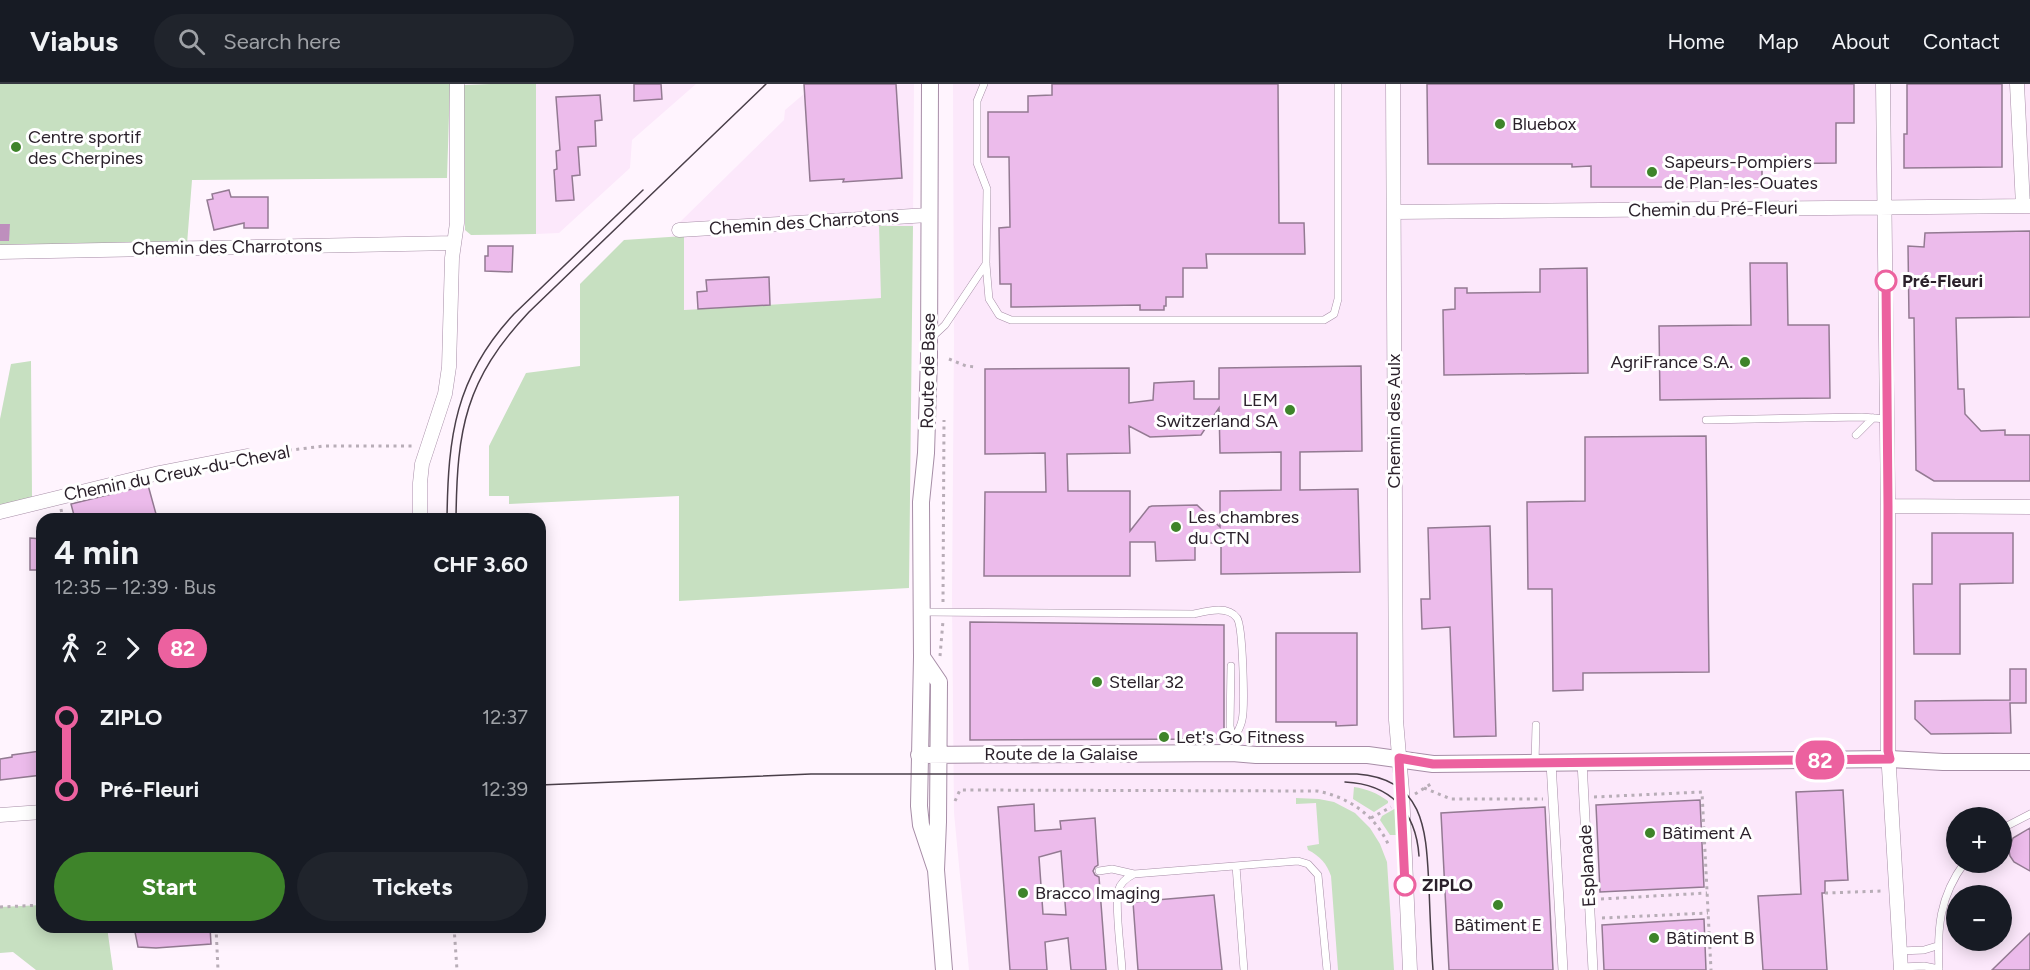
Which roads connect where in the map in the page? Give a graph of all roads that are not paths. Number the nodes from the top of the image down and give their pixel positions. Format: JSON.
{"nodes":[{"id":1,"x":457,"y":84,"type":"edge"},
{"id":2,"x":930,"y":84,"type":"edge"},
{"id":3,"x":984,"y":84,"type":"edge"},
{"id":4,"x":1338,"y":84,"type":"edge"},
{"id":5,"x":1393,"y":84,"type":"edge"},
{"id":6,"x":1883,"y":84,"type":"edge"},
{"id":7,"x":2017,"y":84,"type":"edge"},
{"id":8,"x":2026,"y":206,"type":"edge"},
{"id":9,"x":1885,"y":207,"type":"junction"},
{"id":10,"x":1395,"y":212,"type":"junction"},
{"id":11,"x":929,"y":215,"type":"junction"},
{"id":12,"x":679,"y":230,"type":"dead end"},
{"id":13,"x":454,"y":243,"type":"junction"},
{"id":14,"x":0,"y":252,"type":"edge"},
{"id":15,"x":986,"y":264,"type":"junction"},
{"id":16,"x":929,"y":340,"type":"junction"},
{"id":17,"x":1880,"y":419,"type":"junction"},
{"id":18,"x":1706,"y":420,"type":"dead end"},
{"id":19,"x":1856,"y":435,"type":"dead end"},
{"id":20,"x":247,"y":456,"type":"road end"},
{"id":21,"x":1888,"y":506,"type":"junction"},
{"id":22,"x":2030,"y":507,"type":"edge"},
{"id":23,"x":0,"y":512,"type":"edge"},
{"id":24,"x":420,"y":513,"type":"edge"},
{"id":25,"x":921,"y":612,"type":"junction"},
{"id":26,"x":922,"y":657,"type":"junction"},
{"id":27,"x":1231,"y":666,"type":"dead end"},
{"id":28,"x":1536,"y":725,"type":"dead end"},
{"id":29,"x":1232,"y":747,"type":"junction"},
{"id":30,"x":919,"y":755,"type":"junction"},
{"id":31,"x":939,"y":755,"type":"junction"},
{"id":32,"x":1399,"y":758,"type":"junction"},
{"id":33,"x":1890,"y":759,"type":"junction"},
{"id":34,"x":1582,"y":762,"type":"junction"},
{"id":35,"x":2030,"y":762,"type":"edge"},
{"id":36,"x":1543,"y":763,"type":"junction"},
{"id":37,"x":36,"y":812,"type":"edge"},
{"id":38,"x":2030,"y":814,"type":"edge"},
{"id":39,"x":0,"y":815,"type":"edge"},
{"id":40,"x":2012,"y":823,"type":"edge"},
{"id":41,"x":1236,"y":866,"type":"junction"},
{"id":42,"x":936,"y":870,"type":"junction"},
{"id":43,"x":1099,"y":871,"type":"dead end"},
{"id":44,"x":1134,"y":873,"type":"junction"},
{"id":45,"x":1959,"y":873,"type":"edge"},
{"id":46,"x":1938,"y":946,"type":"junction"},
{"id":47,"x":1900,"y":951,"type":"junction"},
{"id":48,"x":1901,"y":969,"type":"edge"},
{"id":49,"x":1939,"y":969,"type":"edge"},
{"id":50,"x":944,"y":970,"type":"edge"},
{"id":51,"x":1122,"y":970,"type":"edge"},
{"id":52,"x":1244,"y":970,"type":"edge"},
{"id":53,"x":1327,"y":970,"type":"edge"},
{"id":54,"x":1410,"y":970,"type":"edge"},
{"id":55,"x":1563,"y":970,"type":"edge"},
{"id":56,"x":1593,"y":970,"type":"edge"}],
"edges":[{"from":1,"to":13,"type":"street"},
{"from":2,"to":11,"type":"street","name":"Route de Base"},
{"from":3,"to":15,"type":"lane"},
{"from":4,"to":15,"type":"lane"},
{"from":5,"to":10,"type":"street","name":"Chemin des Aulx"},
{"from":6,"to":9,"type":"street"},
{"from":7,"to":8,"type":"street"},
{"from":8,"to":9,"type":"street","name":"Chemin du Pré-Fleuri"},
{"from":9,"to":10,"type":"street","name":"Chemin du Pré-Fleuri"},
{"from":9,"to":17,"type":"street"},
{"from":10,"to":32,"type":"street","name":"Chemin des Aulx"},
{"from":11,"to":12,"type":"street","name":"Chemin des Charrotons"},
{"from":11,"to":16,"type":"street","name":"Route de Base"},
{"from":13,"to":14,"type":"street","name":"Chemin des Charrotons"},
{"from":13,"to":24,"type":"street"},
{"from":15,"to":16,"type":"lane"},
{"from":16,"to":25,"type":"street","name":"Route de Base"},
{"from":17,"to":18,"type":"lane"},
{"from":17,"to":19,"type":"lane"},
{"from":17,"to":21,"type":"street"},
{"from":20,"to":23,"type":"street","name":"Chemin du Creux-du-Cheval"},
{"from":21,"to":22,"type":"street"},
{"from":21,"to":33,"type":"street"},
{"from":25,"to":26,"type":"street","name":"Route de Base"},
{"from":25,"to":29,"type":"lane"},
{"from":26,"to":30,"type":"street","name":"Route de Base"},
{"from":26,"to":31,"type":"street","name":"Route de Base"},
{"from":27,"to":29,"type":"lane"},
{"from":28,"to":36,"type":"lane"},
{"from":29,"to":31,"type":"street","name":"Route de la Galaise"},
{"from":29,"to":32,"type":"street","name":"Route de la Galaise"},
{"from":30,"to":31,"type":"street","name":"Route de la Galaise"},
{"from":30,"to":42,"type":"street","name":"Route de Base"},
{"from":31,"to":42,"type":"street","name":"Route de Base"},
{"from":32,"to":36,"type":"street","name":"Route de la Galaise"},
{"from":32,"to":54,"type":"street","name":"Chemin des Aulx"},
{"from":33,"to":34,"type":"street","name":"Route de la Galaise"},
{"from":33,"to":35,"type":"street","name":"Route de la Galaise"},
{"from":33,"to":47,"type":"street"},
{"from":34,"to":36,"type":"street","name":"Route de la Galaise"},
{"from":34,"to":56,"type":"street","name":"Esplanade"},
{"from":36,"to":55,"type":"street","name":"Esplanade"},
{"from":37,"to":39,"type":"street"},
{"from":38,"to":40,"type":"lane"},
{"from":41,"to":44,"type":"lane"},
{"from":41,"to":52,"type":"lane"},
{"from":41,"to":53,"type":"lane"},
{"from":42,"to":50,"type":"street","name":"Route de Base"},
{"from":43,"to":44,"type":"lane"},
{"from":44,"to":51,"type":"lane"},
{"from":45,"to":46,"type":"lane"},
{"from":46,"to":47,"type":"lane"},
{"from":46,"to":49,"type":"lane"},
{"from":47,"to":48,"type":"street"},
{"from":48,"to":49,"type":"lane"}]}
